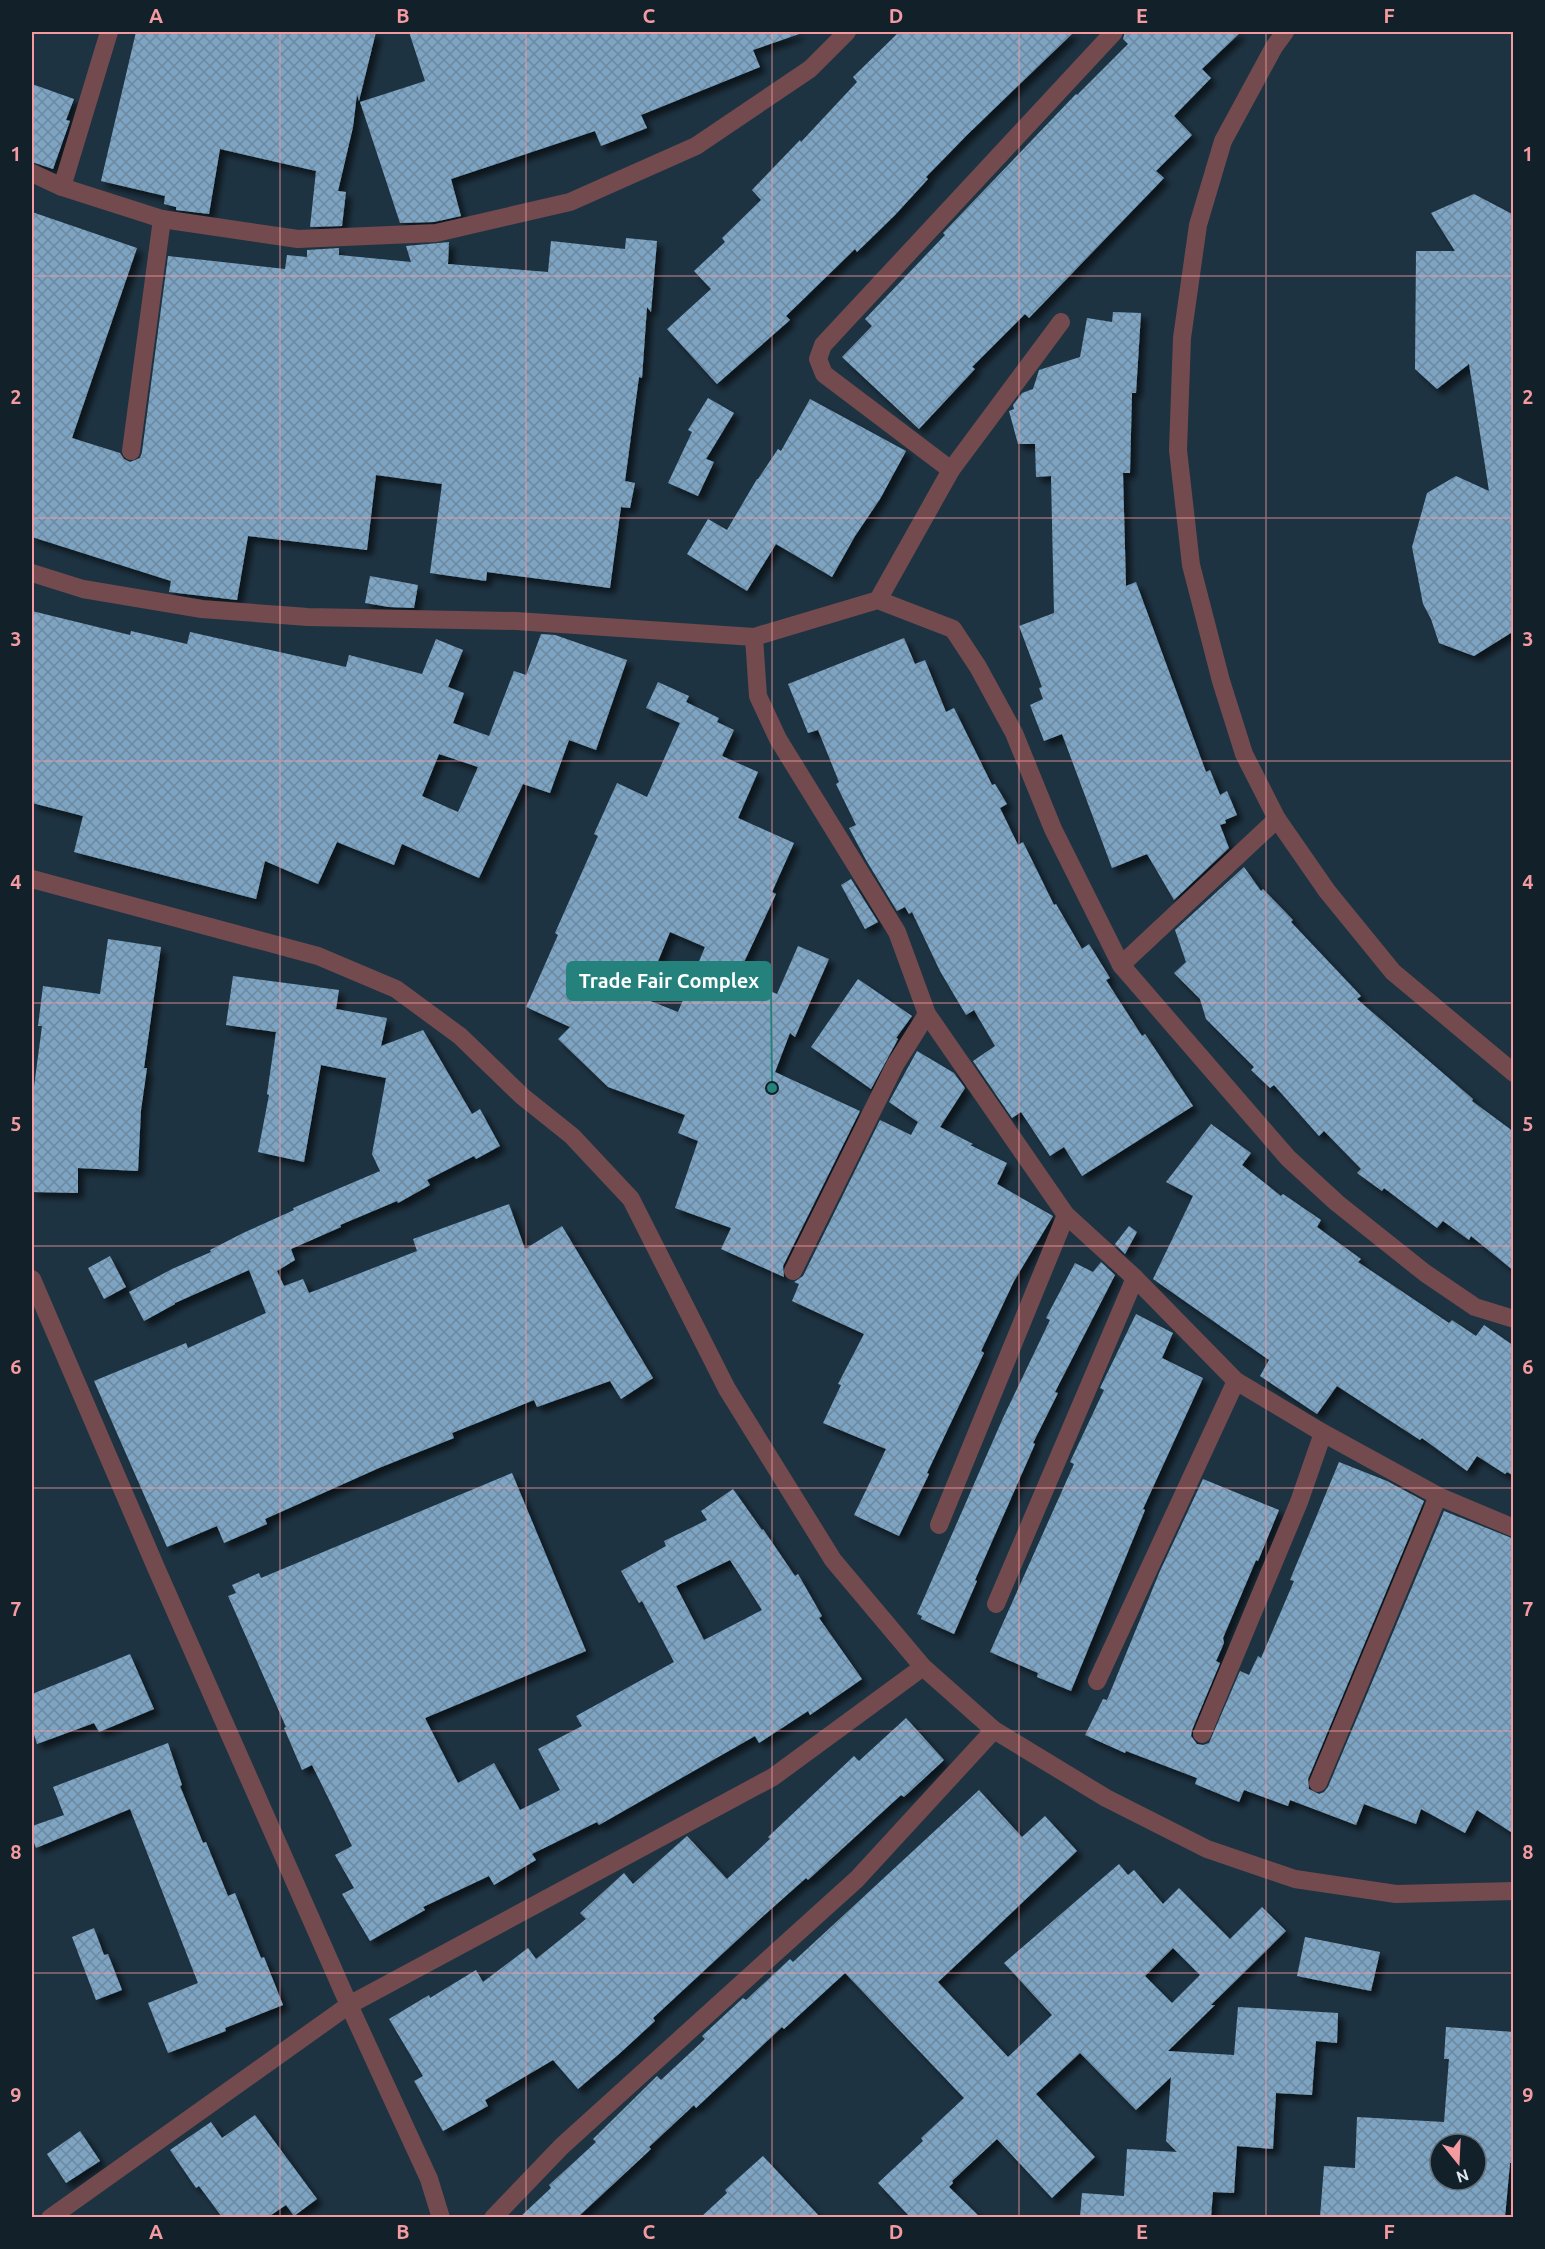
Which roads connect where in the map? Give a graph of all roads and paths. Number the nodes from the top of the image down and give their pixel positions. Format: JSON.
{"nodes":[{"id":1,"x":109,"y":32,"type":"edge"},
{"id":2,"x":847,"y":32,"type":"edge"},
{"id":3,"x":1114,"y":32,"type":"edge"},
{"id":4,"x":1285,"y":32,"type":"edge"},
{"id":5,"x":32,"y":173,"type":"edge"},
{"id":6,"x":62,"y":187,"type":"junction"},
{"id":7,"x":162,"y":219,"type":"junction"},
{"id":8,"x":1061,"y":322,"type":"dead end"},
{"id":9,"x":131,"y":451,"type":"dead end"},
{"id":10,"x":951,"y":470,"type":"junction"},
{"id":11,"x":32,"y":573,"type":"edge"},
{"id":12,"x":878,"y":600,"type":"junction"},
{"id":13,"x":754,"y":637,"type":"junction"},
{"id":14,"x":1277,"y":819,"type":"junction"},
{"id":15,"x":32,"y":879,"type":"edge"},
{"id":16,"x":1120,"y":965,"type":"junction"},
{"id":17,"x":927,"y":1014,"type":"junction"},
{"id":18,"x":1514,"y":1073,"type":"edge"},
{"id":19,"x":1066,"y":1215,"type":"junction"},
{"id":20,"x":793,"y":1271,"type":"dead end"},
{"id":21,"x":1135,"y":1278,"type":"junction"},
{"id":22,"x":32,"y":1279,"type":"edge"},
{"id":23,"x":1514,"y":1319,"type":"edge"},
{"id":24,"x":1236,"y":1381,"type":"junction"},
{"id":25,"x":1323,"y":1433,"type":"junction"},
{"id":26,"x":1438,"y":1496,"type":"junction"},
{"id":27,"x":939,"y":1525,"type":"dead end"},
{"id":28,"x":1514,"y":1528,"type":"edge"},
{"id":29,"x":996,"y":1604,"type":"dead end"},
{"id":30,"x":923,"y":1667,"type":"junction"},
{"id":31,"x":1097,"y":1681,"type":"dead end"},
{"id":32,"x":994,"y":1730,"type":"junction"},
{"id":33,"x":1202,"y":1734,"type":"dead end"},
{"id":34,"x":1318,"y":1783,"type":"dead end"},
{"id":35,"x":1514,"y":1891,"type":"edge"},
{"id":36,"x":349,"y":2006,"type":"junction"},
{"id":37,"x":50,"y":2217,"type":"edge"},
{"id":38,"x":441,"y":2217,"type":"edge"},
{"id":39,"x":493,"y":2217,"type":"edge"}],
"edges":[{"from":1,"to":6,"type":"street"},
{"from":2,"to":7,"type":"street"},
{"from":3,"to":10,"type":"street"},
{"from":4,"to":14,"type":"street"},
{"from":5,"to":6,"type":"street"},
{"from":6,"to":7,"type":"street"},
{"from":7,"to":9,"type":"street"},
{"from":8,"to":10,"type":"street"},
{"from":10,"to":12,"type":"street"},
{"from":11,"to":13,"type":"street"},
{"from":12,"to":13,"type":"street"},
{"from":12,"to":16,"type":"street"},
{"from":13,"to":17,"type":"street"},
{"from":14,"to":16,"type":"street"},
{"from":14,"to":18,"type":"street"},
{"from":15,"to":30,"type":"street"},
{"from":16,"to":23,"type":"street"},
{"from":17,"to":19,"type":"street"},
{"from":17,"to":20,"type":"street"},
{"from":19,"to":21,"type":"street"},
{"from":19,"to":27,"type":"street"},
{"from":21,"to":24,"type":"street"},
{"from":21,"to":29,"type":"street"},
{"from":22,"to":36,"type":"street"},
{"from":24,"to":25,"type":"street"},
{"from":24,"to":31,"type":"street"},
{"from":25,"to":26,"type":"street"},
{"from":25,"to":33,"type":"street"},
{"from":26,"to":28,"type":"street"},
{"from":26,"to":34,"type":"street"},
{"from":30,"to":32,"type":"street"},
{"from":30,"to":36,"type":"street"},
{"from":32,"to":35,"type":"street"},
{"from":32,"to":39,"type":"street"},
{"from":36,"to":37,"type":"street"},
{"from":36,"to":38,"type":"street"}]}
